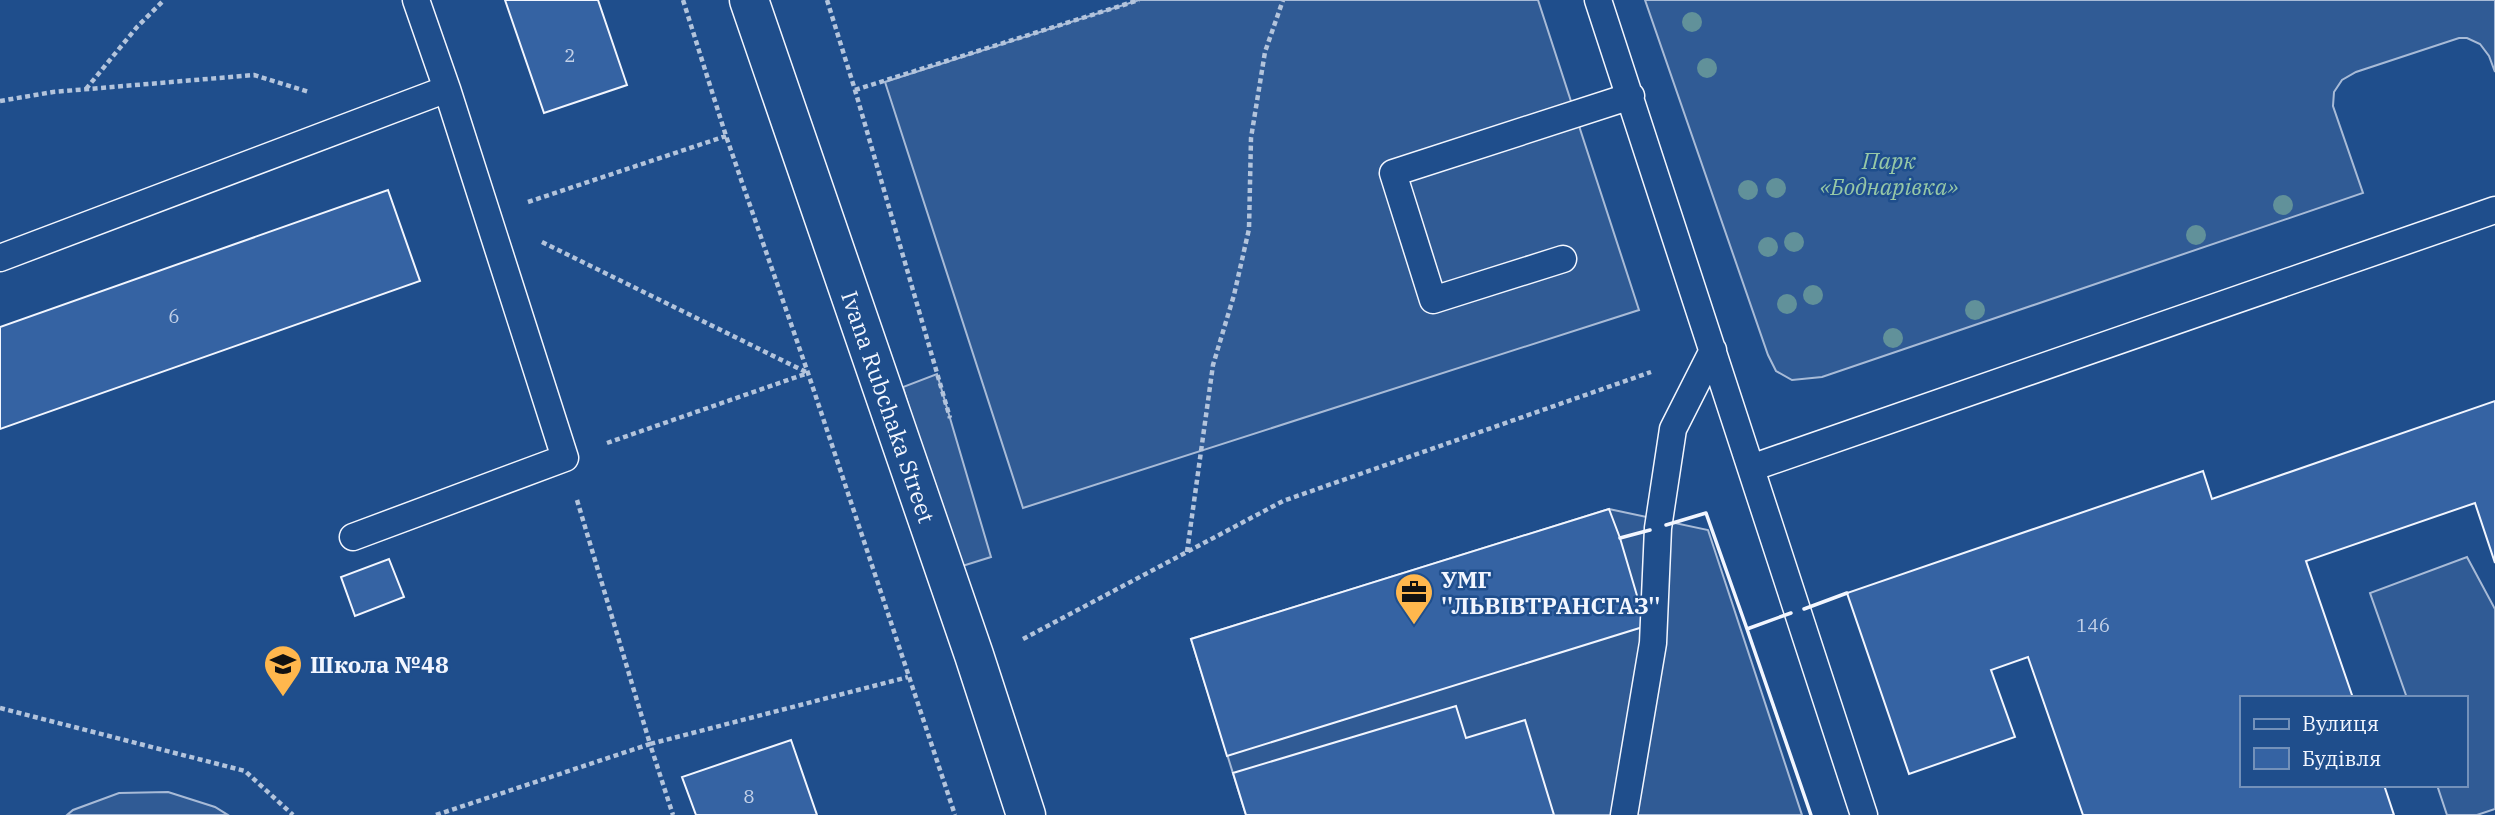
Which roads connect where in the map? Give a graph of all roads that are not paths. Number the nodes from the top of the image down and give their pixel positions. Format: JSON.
{"nodes":[{"id":1,"x":416,"y":0,"type":"edge"},
{"id":2,"x":749,"y":0,"type":"edge"},
{"id":3,"x":1598,"y":0,"type":"edge"},
{"id":4,"x":447,"y":89,"type":"junction"},
{"id":5,"x":1631,"y":96,"type":"junction"},
{"id":6,"x":2495,"y":210,"type":"edge"},
{"id":7,"x":0,"y":258,"type":"edge"},
{"id":8,"x":1563,"y":259,"type":"dead end"},
{"id":9,"x":1713,"y":350,"type":"junction"},
{"id":10,"x":1751,"y":468,"type":"junction"},
{"id":11,"x":353,"y":537,"type":"dead end"},
{"id":12,"x":1026,"y":815,"type":"edge"},
{"id":13,"x":1624,"y":815,"type":"edge"},
{"id":14,"x":1864,"y":815,"type":"edge"}],
"edges":[{"from":1,"to":4,"type":"lane"},
{"from":2,"to":12,"type":"street","name":"Ivana Rubchaka Street"},
{"from":3,"to":5,"type":"lane"},
{"from":4,"to":7,"type":"lane"},
{"from":4,"to":11,"type":"lane"},
{"from":5,"to":8,"type":"lane"},
{"from":5,"to":9,"type":"lane"},
{"from":6,"to":10,"type":"lane"},
{"from":9,"to":10,"type":"lane"},
{"from":9,"to":13,"type":"lane"},
{"from":10,"to":14,"type":"lane"}]}
